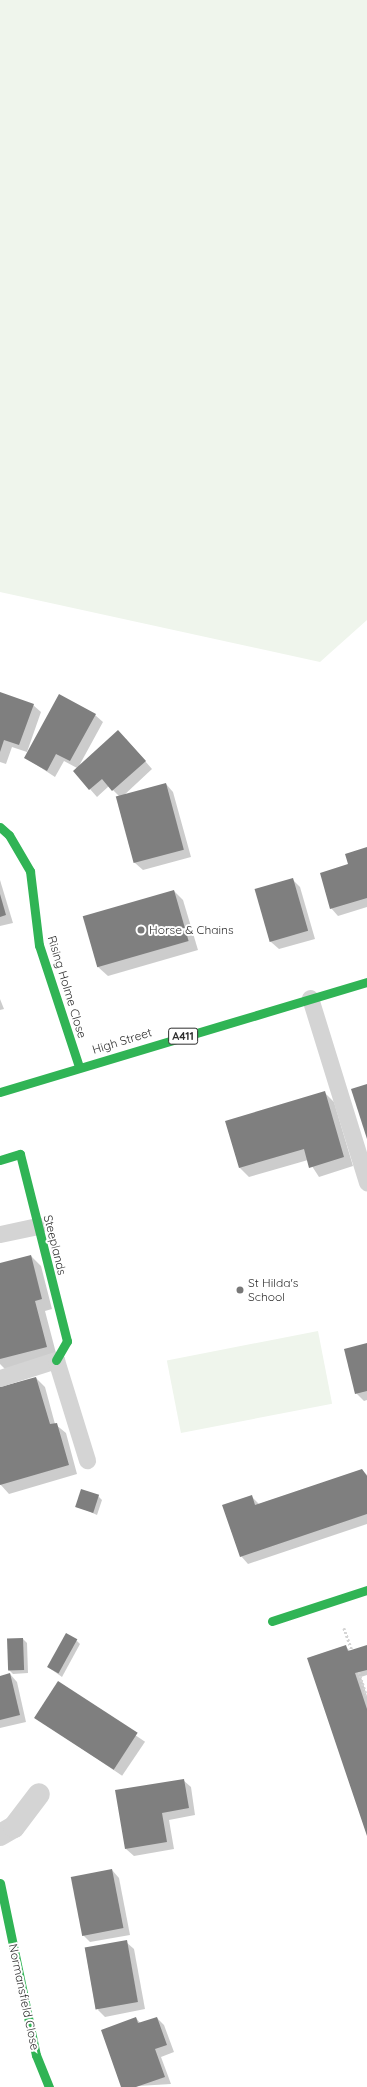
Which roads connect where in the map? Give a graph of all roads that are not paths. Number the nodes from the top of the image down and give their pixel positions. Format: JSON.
{"nodes":[{"id":1,"x":0,"y":828,"type":"edge"},
{"id":2,"x":367,"y":982,"type":"edge"},
{"id":3,"x":310,"y":998,"type":"junction"},
{"id":4,"x":79,"y":1067,"type":"junction"},
{"id":5,"x":0,"y":1092,"type":"edge"},
{"id":6,"x":0,"y":1160,"type":"edge"},
{"id":7,"x":367,"y":1182,"type":"edge"},
{"id":8,"x":38,"y":1226,"type":"junction"},
{"id":9,"x":0,"y":1234,"type":"edge"},
{"id":10,"x":56,"y":1360,"type":"junction"},
{"id":11,"x":0,"y":1378,"type":"edge"},
{"id":12,"x":86,"y":1460,"type":"dead end"},
{"id":13,"x":367,"y":1590,"type":"edge"},
{"id":14,"x":272,"y":1621,"type":"dead end"},
{"id":15,"x":39,"y":1794,"type":"dead end"},
{"id":16,"x":0,"y":1835,"type":"edge"},
{"id":17,"x":0,"y":1882,"type":"edge"},
{"id":18,"x":49,"y":2087,"type":"edge"}],
"edges":[{"from":1,"to":4,"type":"street","name":"Rising Holme Close"},
{"from":2,"to":3,"type":"street","name":"High Street","number":"A411"},
{"from":3,"to":4,"type":"street","name":"High Street","number":"A411"},
{"from":3,"to":7,"type":"lane"},
{"from":4,"to":5,"type":"street","name":"High Street","number":"A411"},
{"from":6,"to":8,"type":"street","name":"Steeplands"},
{"from":8,"to":9,"type":"lane"},
{"from":8,"to":10,"type":"street","name":"Steeplands"},
{"from":10,"to":11,"type":"lane"},
{"from":10,"to":12,"type":"lane"},
{"from":13,"to":14,"type":"street"},
{"from":15,"to":16,"type":"street"},
{"from":17,"to":18,"type":"street","name":"Normansfield Close"}]}
